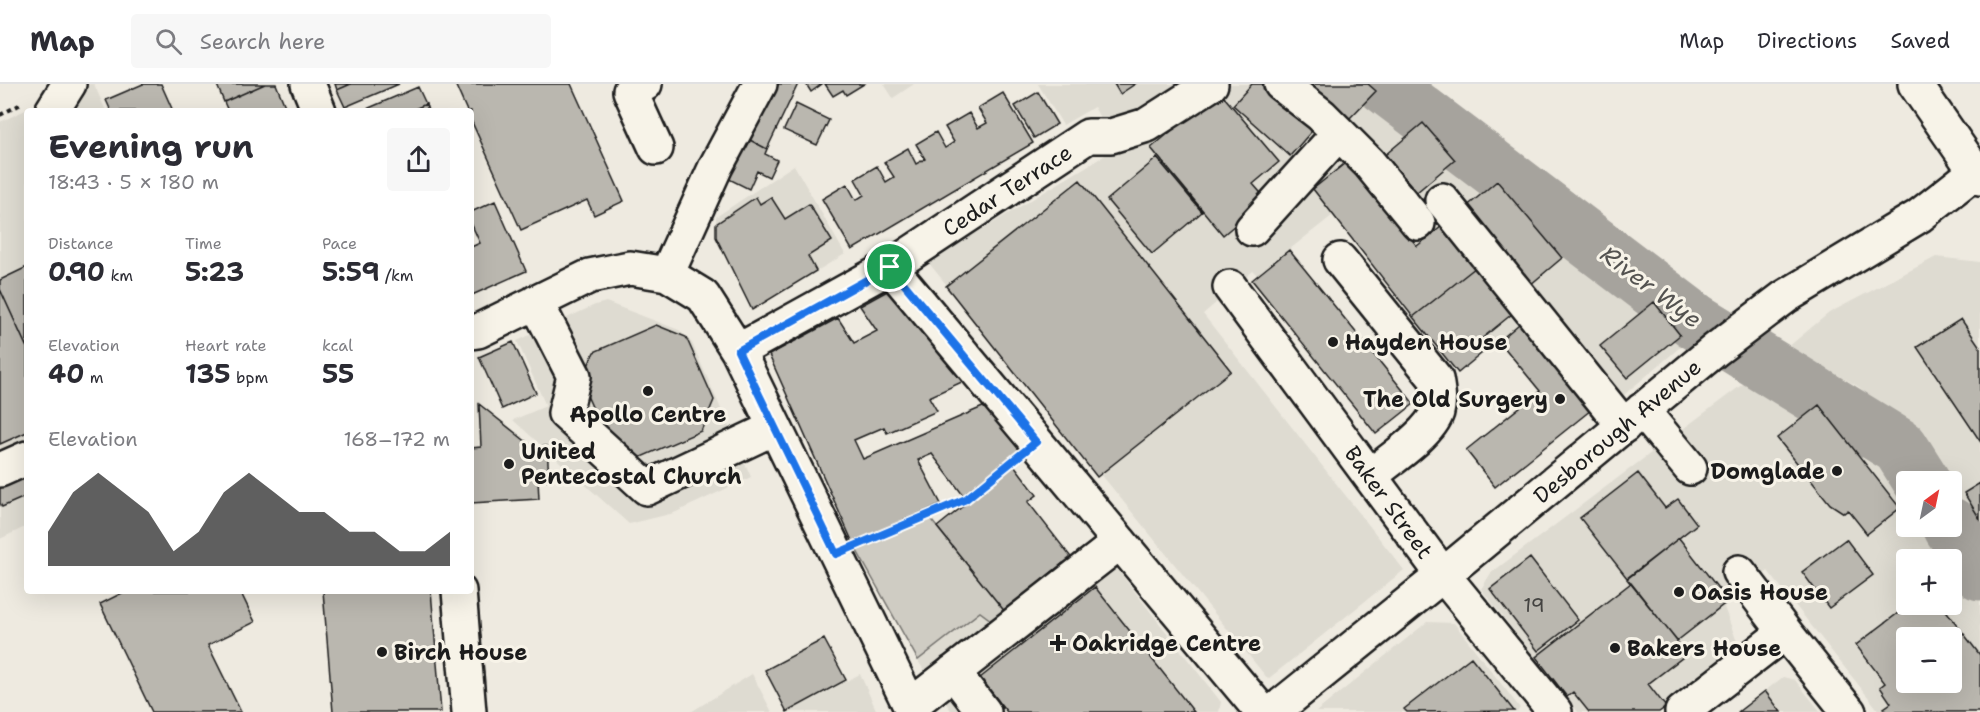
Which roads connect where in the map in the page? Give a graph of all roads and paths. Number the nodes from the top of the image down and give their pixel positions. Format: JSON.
{"nodes":[{"id":1,"x":69,"y":84,"type":"edge"},
{"id":2,"x":308,"y":84,"type":"edge"},
{"id":3,"x":645,"y":84,"type":"edge"},
{"id":4,"x":760,"y":84,"type":"edge"},
{"id":5,"x":1211,"y":84,"type":"edge"},
{"id":6,"x":1281,"y":84,"type":"edge"},
{"id":7,"x":1915,"y":84,"type":"edge"},
{"id":8,"x":54,"y":108,"type":"edge"},
{"id":9,"x":319,"y":108,"type":"edge"},
{"id":10,"x":1339,"y":133,"type":"junction"},
{"id":11,"x":656,"y":148,"type":"dead end"},
{"id":12,"x":1979,"y":173,"type":"edge"},
{"id":13,"x":1442,"y":200,"type":"dead end"},
{"id":14,"x":1418,"y":223,"type":"dead end"},
{"id":15,"x":1252,"y":230,"type":"dead end"},
{"id":16,"x":1341,"y":260,"type":"dead end"},
{"id":17,"x":890,"y":267,"type":"junction"},
{"id":18,"x":667,"y":274,"type":"junction"},
{"id":19,"x":1230,"y":287,"type":"dead end"},
{"id":20,"x":536,"y":302,"type":"junction"},
{"id":21,"x":474,"y":332,"type":"edge"},
{"id":22,"x":738,"y":351,"type":"junction"},
{"id":23,"x":1633,"y":418,"type":"junction"},
{"id":24,"x":774,"y":428,"type":"junction"},
{"id":25,"x":1036,"y":442,"type":"junction"},
{"id":26,"x":24,"y":459,"type":"edge"},
{"id":27,"x":1690,"y":468,"type":"dead end"},
{"id":28,"x":0,"y":470,"type":"edge"},
{"id":29,"x":1370,"y":476,"type":"junction"},
{"id":30,"x":1120,"y":542,"type":"junction"},
{"id":31,"x":836,"y":554,"type":"junction"},
{"id":32,"x":1739,"y":572,"type":"dead end"},
{"id":33,"x":1443,"y":575,"type":"junction"},
{"id":34,"x":459,"y":594,"type":"edge"},
{"id":35,"x":1785,"y":632,"type":"junction"},
{"id":36,"x":953,"y":672,"type":"junction"},
{"id":37,"x":911,"y":709,"type":"edge"},
{"id":38,"x":469,"y":712,"type":"edge"},
{"id":39,"x":984,"y":712,"type":"edge"},
{"id":40,"x":1262,"y":712,"type":"edge"},
{"id":41,"x":1273,"y":712,"type":"edge"},
{"id":42,"x":1555,"y":712,"type":"edge"},
{"id":43,"x":1682,"y":712,"type":"edge"},
{"id":44,"x":1849,"y":712,"type":"edge"}],
"edges":[{"from":1,"to":8,"type":"street"},
{"from":2,"to":9,"type":"street"},
{"from":3,"to":11,"type":"street"},
{"from":4,"to":18,"type":"street"},
{"from":5,"to":17,"type":"street","name":"Cedar Terrace"},
{"from":6,"to":10,"type":"street"},
{"from":7,"to":12,"type":"street"},
{"from":10,"to":14,"type":"street"},
{"from":10,"to":15,"type":"street"},
{"from":12,"to":23,"type":"street","name":"Desborough Avenue"},
{"from":13,"to":23,"type":"street"},
{"from":16,"to":29,"type":"street"},
{"from":17,"to":22,"type":"street","name":"Cedar Terrace"},
{"from":17,"to":25,"type":"street"},
{"from":18,"to":20,"type":"street"},
{"from":18,"to":22,"type":"street"},
{"from":19,"to":29,"type":"street","name":"Baker Street"},
{"from":20,"to":21,"type":"street"},
{"from":20,"to":24,"type":"street"},
{"from":22,"to":24,"type":"street"},
{"from":23,"to":27,"type":"street"},
{"from":23,"to":33,"type":"street","name":"Desborough Avenue"},
{"from":24,"to":31,"type":"street"},
{"from":25,"to":30,"type":"street"},
{"from":25,"to":31,"type":"path"},
{"from":26,"to":28,"type":"street"},
{"from":29,"to":33,"type":"street","name":"Baker Street"},
{"from":30,"to":36,"type":"street"},
{"from":30,"to":40,"type":"street"},
{"from":31,"to":37,"type":"street"},
{"from":32,"to":35,"type":"street"},
{"from":33,"to":41,"type":"street","name":"Desborough Avenue"},
{"from":33,"to":42,"type":"street","name":"Baker Street"},
{"from":34,"to":38,"type":"street"},
{"from":35,"to":43,"type":"street"},
{"from":35,"to":44,"type":"street"},
{"from":36,"to":37,"type":"street"},
{"from":36,"to":39,"type":"street"}]}
